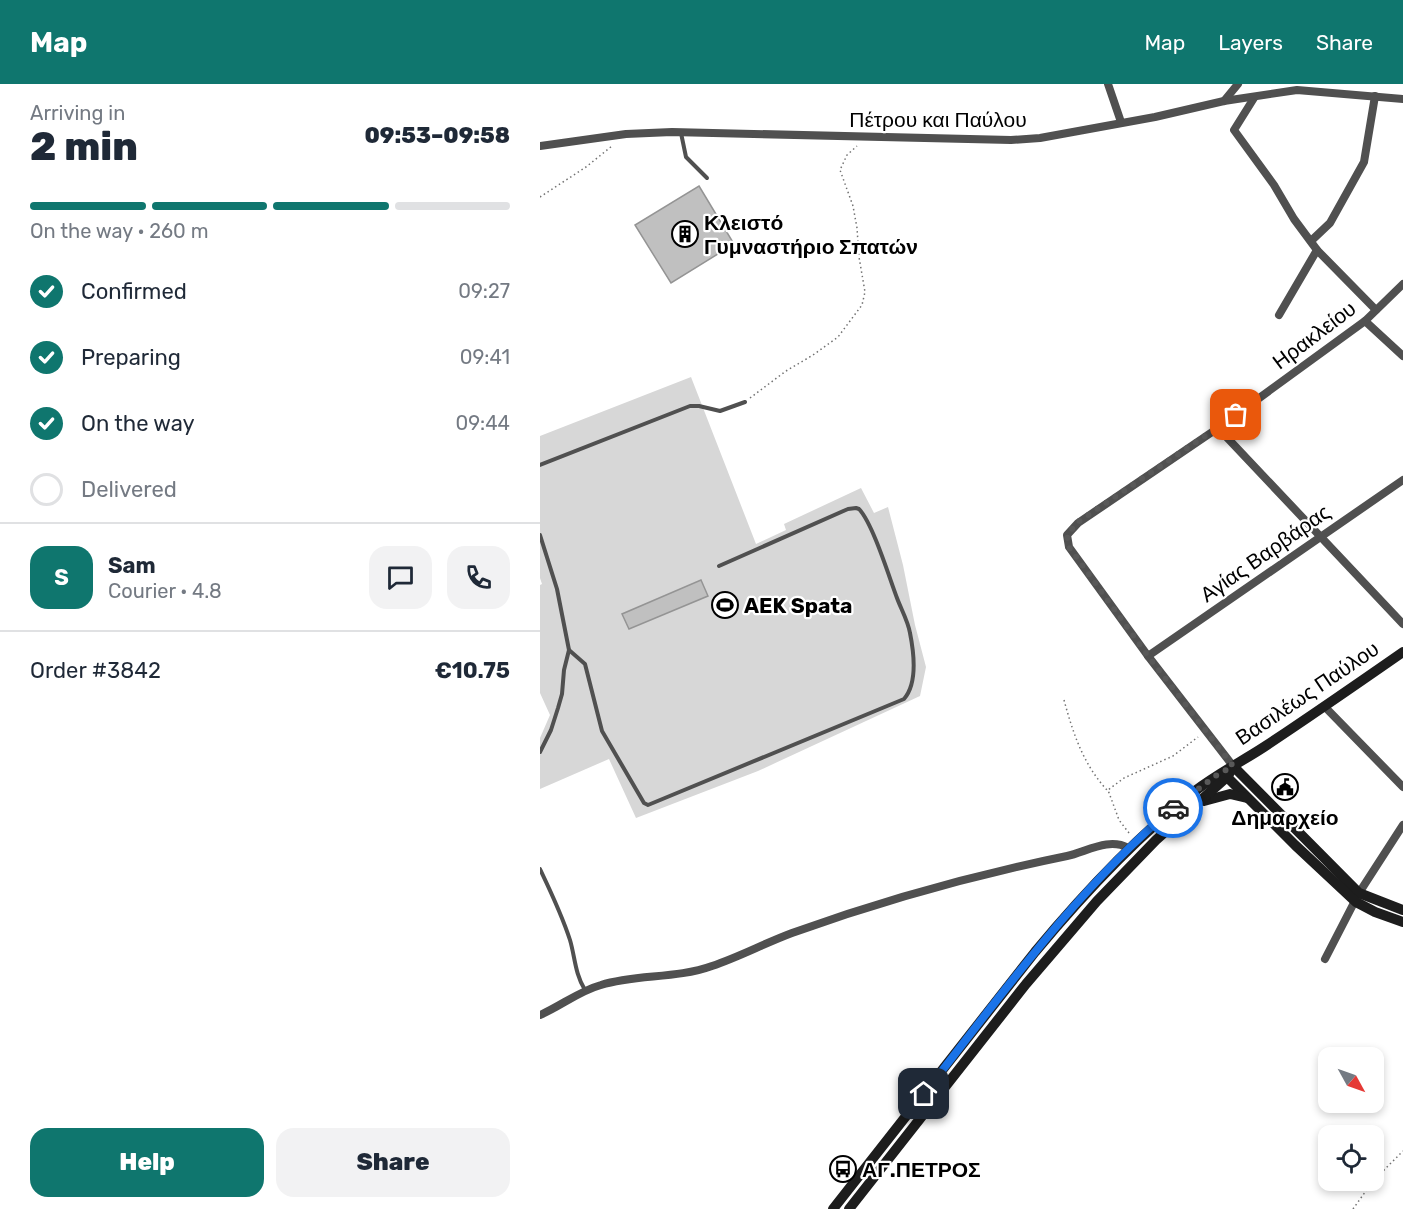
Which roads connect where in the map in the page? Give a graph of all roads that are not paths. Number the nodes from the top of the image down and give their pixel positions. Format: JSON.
{"nodes":[{"id":1,"x":1108,"y":84,"type":"edge"},
{"id":2,"x":1238,"y":84,"type":"edge"},
{"id":3,"x":1298,"y":84,"type":"edge"},
{"id":4,"x":1290,"y":91,"type":"junction"},
{"id":5,"x":1375,"y":96,"type":"junction"},
{"id":6,"x":1254,"y":98,"type":"junction"},
{"id":7,"x":1403,"y":99,"type":"edge"},
{"id":8,"x":1224,"y":101,"type":"junction"},
{"id":9,"x":1121,"y":122,"type":"junction"},
{"id":10,"x":681,"y":132,"type":"junction"},
{"id":11,"x":540,"y":146,"type":"edge"},
{"id":12,"x":707,"y":178,"type":"dead end"},
{"id":13,"x":1311,"y":241,"type":"junction"},
{"id":14,"x":1317,"y":250,"type":"junction"},
{"id":15,"x":1403,"y":284,"type":"edge"},
{"id":16,"x":1376,"y":310,"type":"junction"},
{"id":17,"x":1279,"y":315,"type":"dead end"},
{"id":18,"x":1365,"y":321,"type":"junction"},
{"id":19,"x":1403,"y":356,"type":"edge"},
{"id":20,"x":745,"y":402,"type":"road end"},
{"id":21,"x":1218,"y":428,"type":"junction"},
{"id":22,"x":540,"y":465,"type":"edge"},
{"id":23,"x":1403,"y":480,"type":"edge"},
{"id":24,"x":540,"y":535,"type":"edge"},
{"id":25,"x":1320,"y":537,"type":"junction"},
{"id":26,"x":719,"y":566,"type":"dead end"},
{"id":27,"x":1403,"y":624,"type":"edge"},
{"id":28,"x":569,"y":650,"type":"junction"},
{"id":29,"x":1403,"y":652,"type":"edge"},
{"id":30,"x":1148,"y":656,"type":"junction"},
{"id":31,"x":1325,"y":707,"type":"junction"},
{"id":32,"x":540,"y":752,"type":"edge"},
{"id":33,"x":1233,"y":766,"type":"junction"},
{"id":34,"x":1227,"y":777,"type":"junction"},
{"id":35,"x":1403,"y":787,"type":"edge"},
{"id":36,"x":1250,"y":798,"type":"junction"},
{"id":37,"x":1201,"y":802,"type":"junction"},
{"id":38,"x":1403,"y":825,"type":"edge"},
{"id":39,"x":1131,"y":845,"type":"junction"},
{"id":40,"x":540,"y":869,"type":"edge"},
{"id":41,"x":1358,"y":897,"type":"junction"},
{"id":42,"x":1403,"y":910,"type":"edge"},
{"id":43,"x":1403,"y":922,"type":"edge"},
{"id":44,"x":1325,"y":959,"type":"dead end"},
{"id":45,"x":585,"y":990,"type":"junction"},
{"id":46,"x":540,"y":1014,"type":"edge"},
{"id":47,"x":833,"y":1209,"type":"edge"},
{"id":48,"x":849,"y":1209,"type":"edge"}],
"edges":[{"from":1,"to":9,"type":"street"},
{"from":2,"to":8,"type":"street"},
{"from":3,"to":4,"type":"street"},
{"from":4,"to":5,"type":"street","name":"Πέτρου και Παύλου"},
{"from":4,"to":6,"type":"street","name":"Πέτρου και Παύλου"},
{"from":5,"to":7,"type":"street","name":"Πέτρου και Παύλου"},
{"from":5,"to":13,"type":"street"},
{"from":6,"to":8,"type":"street","name":"Πέτρου και Παύλου"},
{"from":6,"to":13,"type":"street"},
{"from":8,"to":9,"type":"street","name":"Πέτρου και Παύλου"},
{"from":9,"to":10,"type":"street","name":"Πέτρου και Παύλου"},
{"from":10,"to":11,"type":"street","name":"Πέτρου και Παύλου"},
{"from":10,"to":12,"type":"lane"},
{"from":13,"to":14,"type":"street"},
{"from":14,"to":16,"type":"street"},
{"from":14,"to":17,"type":"street"},
{"from":15,"to":16,"type":"street","name":"Ηρακλείου"},
{"from":16,"to":18,"type":"street","name":"Ηρακλείου"},
{"from":18,"to":19,"type":"street"},
{"from":18,"to":21,"type":"street","name":"Ηρακλείου"},
{"from":20,"to":22,"type":"lane"},
{"from":21,"to":25,"type":"street"},
{"from":21,"to":30,"type":"street","name":"Ηρακλείου"},
{"from":23,"to":25,"type":"street","name":"Αγίας Βαρβάρας"},
{"from":24,"to":28,"type":"lane"},
{"from":25,"to":27,"type":"street"},
{"from":25,"to":30,"type":"street","name":"Αγίας Βαρβάρας"},
{"from":26,"to":28,"type":"lane"},
{"from":28,"to":32,"type":"lane"},
{"from":29,"to":31,"type":"main road","name":"Βασιλέως Παύλου"},
{"from":30,"to":33,"type":"street"},
{"from":31,"to":33,"type":"main road","name":"Βασιλέως Παύλου"},
{"from":31,"to":35,"type":"street"},
{"from":33,"to":34,"type":"main road"},
{"from":33,"to":39,"type":"main road","name":"Βασιλέως Παύλου"},
{"from":33,"to":41,"type":"main road"},
{"from":34,"to":36,"type":"main road"},
{"from":34,"to":37,"type":"main road"},
{"from":36,"to":37,"type":"main road"},
{"from":36,"to":41,"type":"main road"},
{"from":37,"to":48,"type":"main road"},
{"from":38,"to":41,"type":"street"},
{"from":39,"to":45,"type":"street"},
{"from":39,"to":47,"type":"main road","name":"Βασιλέως Παύλου"},
{"from":40,"to":45,"type":"lane"},
{"from":41,"to":42,"type":"main road"},
{"from":41,"to":43,"type":"main road"},
{"from":41,"to":44,"type":"street"},
{"from":45,"to":46,"type":"street"}]}
